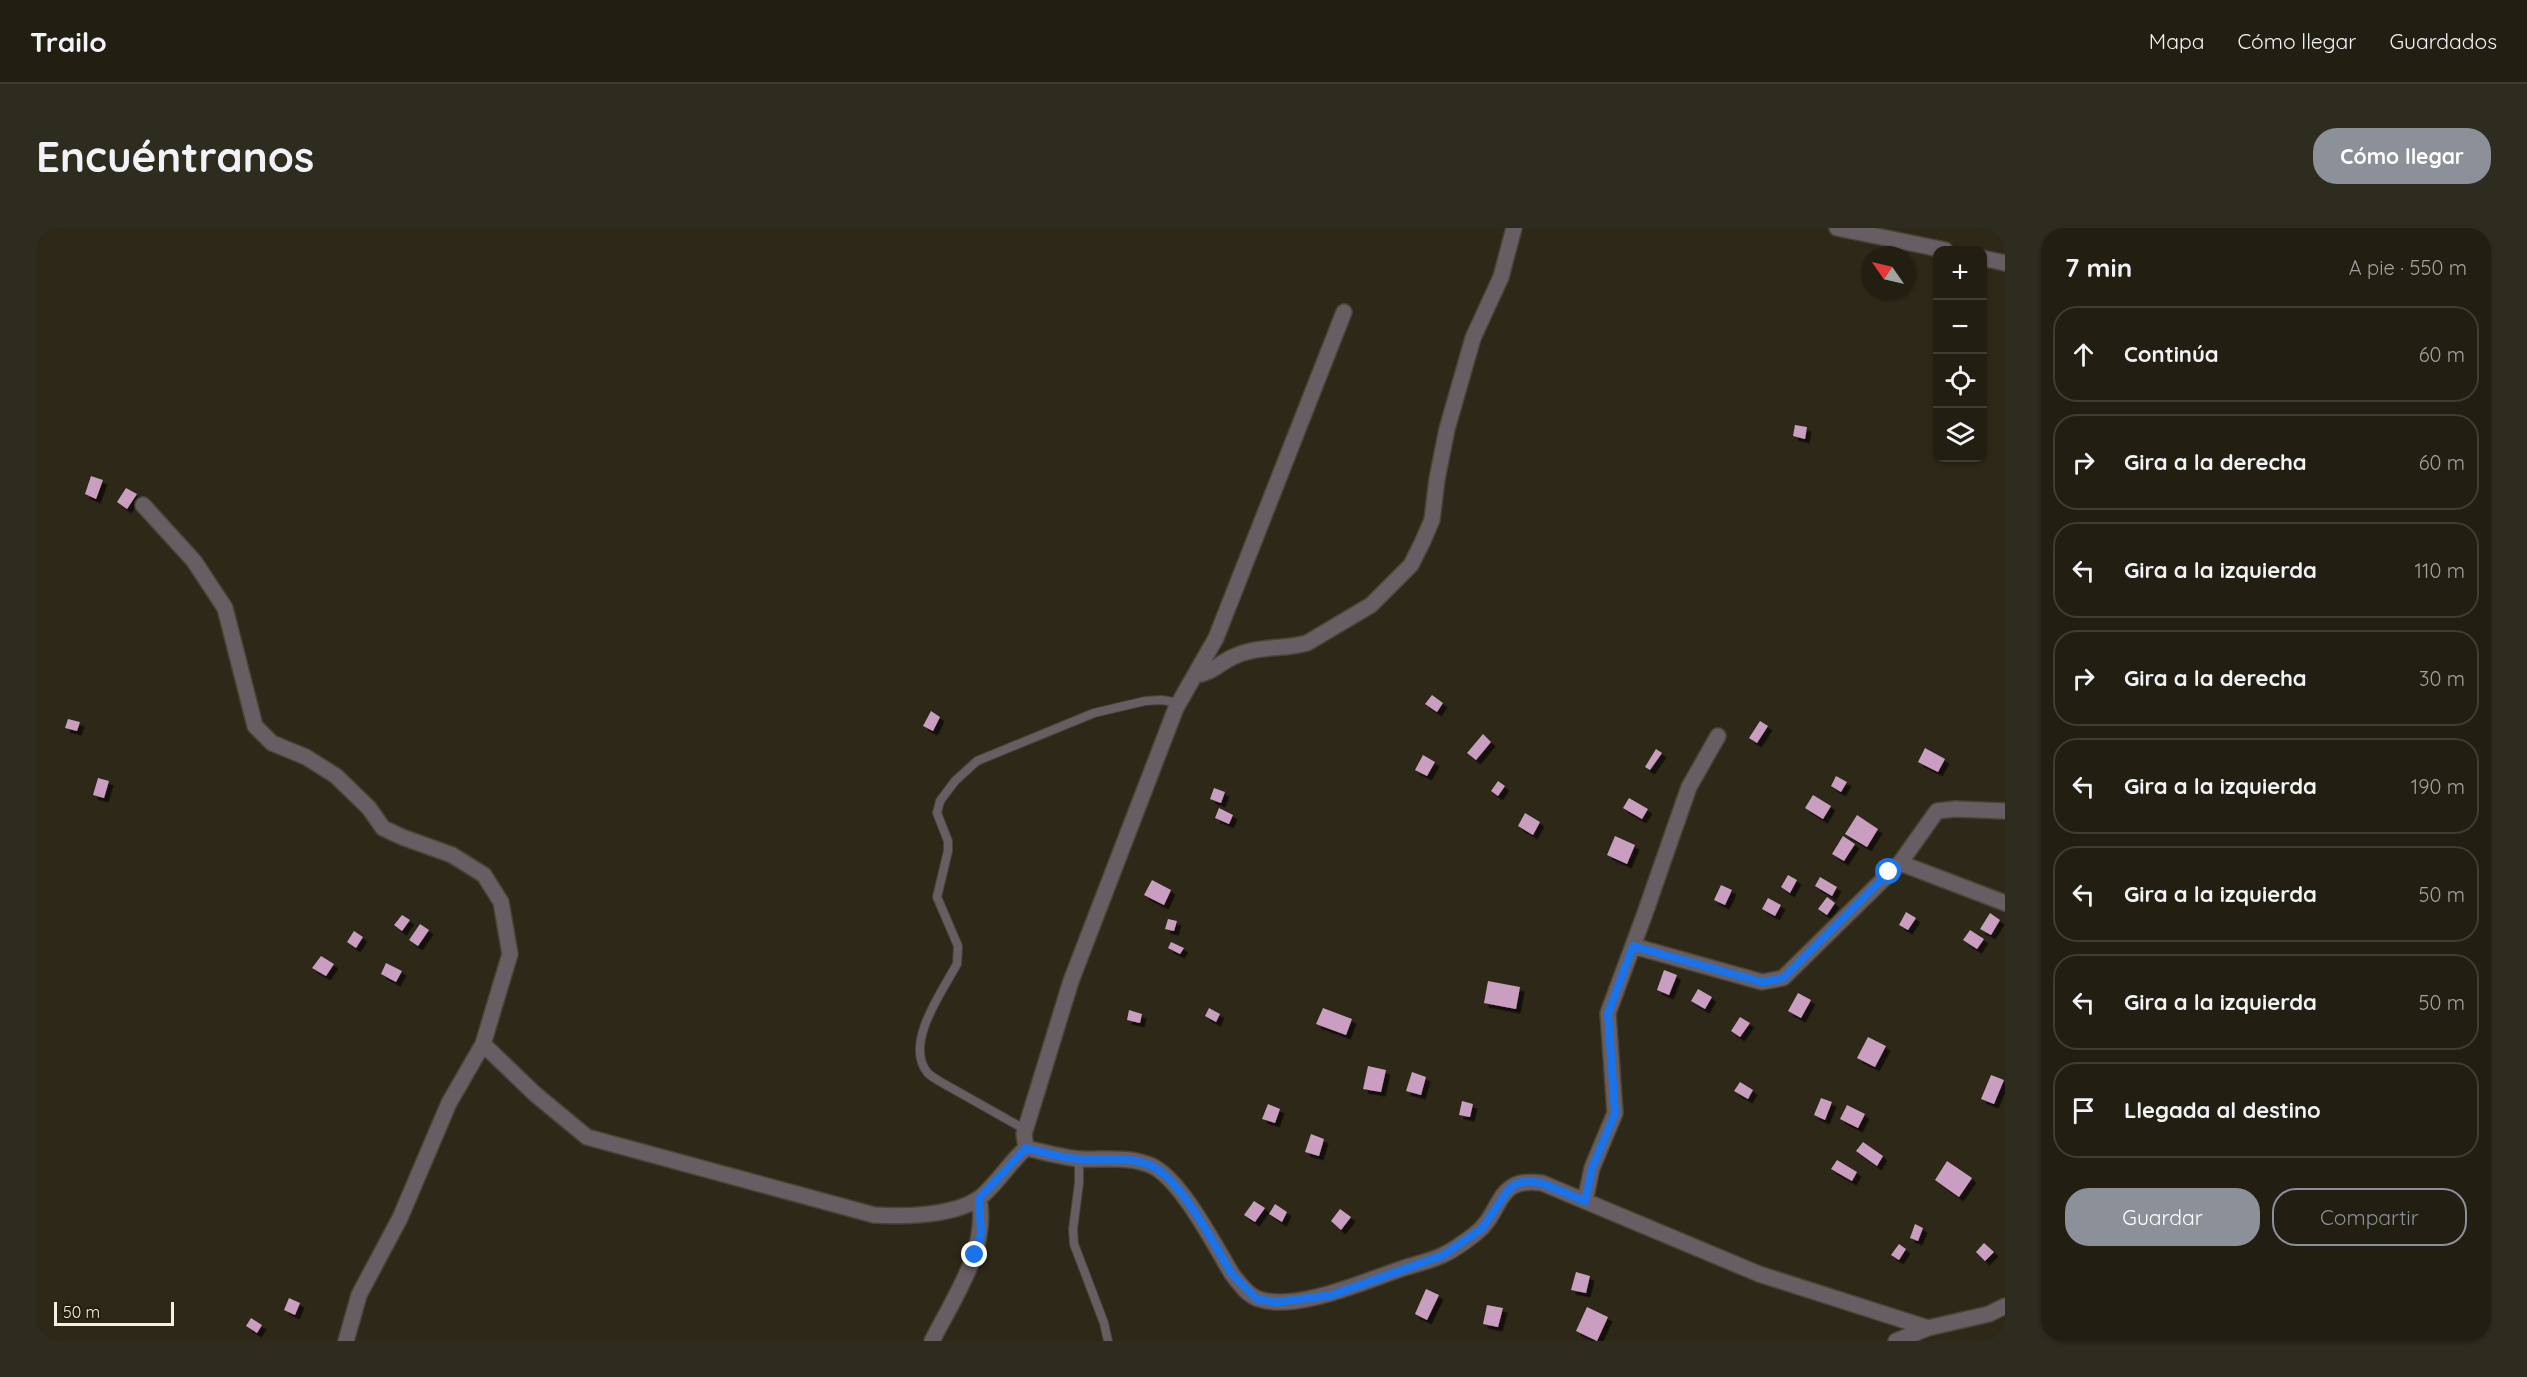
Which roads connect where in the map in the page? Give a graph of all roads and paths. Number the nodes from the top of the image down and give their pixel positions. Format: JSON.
{"nodes":[{"id":1,"x":1514,"y":228,"type":"edge"},
{"id":2,"x":1837,"y":228,"type":"edge"},
{"id":3,"x":1933,"y":248,"type":"edge"},
{"id":4,"x":1987,"y":259,"type":"edge"},
{"id":5,"x":2005,"y":263,"type":"edge"},
{"id":6,"x":1344,"y":312,"type":"dead end"},
{"id":7,"x":143,"y":505,"type":"dead end"},
{"id":8,"x":1195,"y":675,"type":"junction"},
{"id":9,"x":1179,"y":703,"type":"junction"},
{"id":10,"x":1718,"y":736,"type":"dead end"},
{"id":11,"x":2005,"y":811,"type":"edge"},
{"id":12,"x":1900,"y":863,"type":"junction"},
{"id":13,"x":2005,"y":903,"type":"edge"},
{"id":14,"x":1633,"y":946,"type":"junction"},
{"id":15,"x":483,"y":1044,"type":"junction"},
{"id":16,"x":1026,"y":1130,"type":"junction"},
{"id":17,"x":1026,"y":1148,"type":"junction"},
{"id":18,"x":1079,"y":1159,"type":"junction"},
{"id":19,"x":979,"y":1198,"type":"junction"},
{"id":20,"x":1585,"y":1201,"type":"junction"},
{"id":21,"x":2005,"y":1306,"type":"edge"},
{"id":22,"x":1928,"y":1328,"type":"junction"},
{"id":23,"x":346,"y":1341,"type":"edge"},
{"id":24,"x":932,"y":1341,"type":"edge"},
{"id":25,"x":1108,"y":1341,"type":"edge"},
{"id":26,"x":1896,"y":1341,"type":"edge"}],
"edges":[{"from":1,"to":8,"type":"street"},
{"from":2,"to":3,"type":"street"},
{"from":4,"to":5,"type":"street"},
{"from":6,"to":8,"type":"street"},
{"from":7,"to":15,"type":"street"},
{"from":8,"to":9,"type":"street"},
{"from":9,"to":16,"type":"street"},
{"from":9,"to":16,"type":"lane"},
{"from":10,"to":14,"type":"street"},
{"from":11,"to":12,"type":"street"},
{"from":12,"to":13,"type":"street"},
{"from":12,"to":14,"type":"street"},
{"from":14,"to":20,"type":"street"},
{"from":15,"to":19,"type":"street"},
{"from":15,"to":23,"type":"street"},
{"from":16,"to":17,"type":"street"},
{"from":17,"to":18,"type":"street"},
{"from":17,"to":19,"type":"street"},
{"from":18,"to":20,"type":"street"},
{"from":18,"to":25,"type":"lane"},
{"from":19,"to":24,"type":"street"},
{"from":20,"to":22,"type":"street"},
{"from":21,"to":22,"type":"street"},
{"from":22,"to":26,"type":"street"}]}
